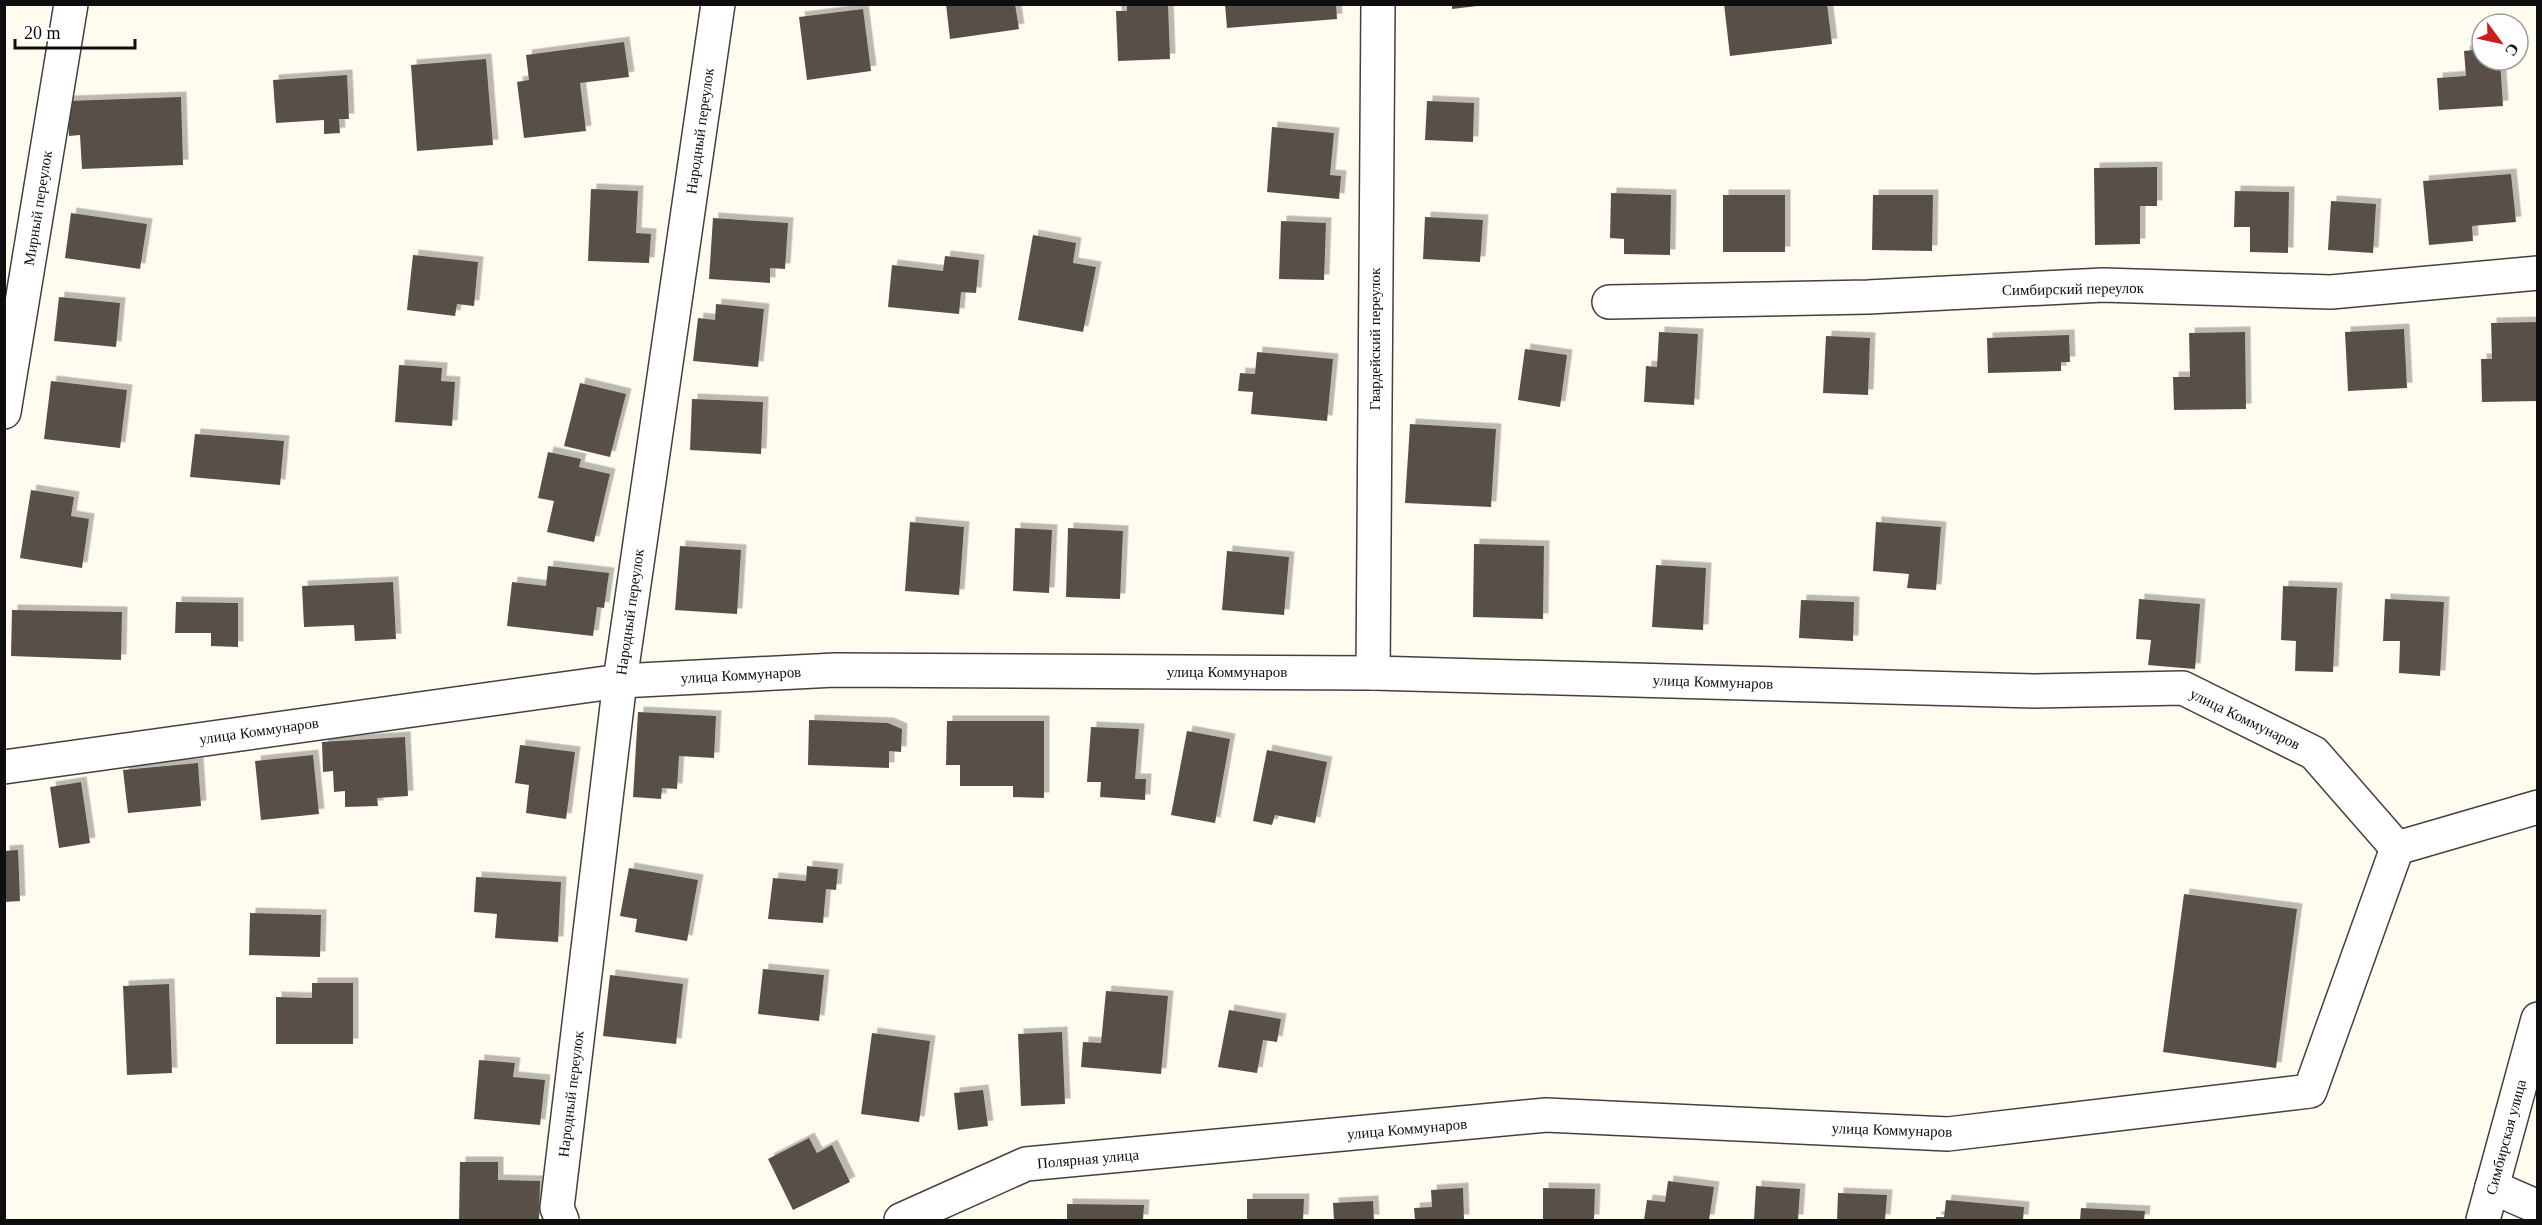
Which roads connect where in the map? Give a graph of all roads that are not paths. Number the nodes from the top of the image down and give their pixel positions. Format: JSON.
{"nodes":[{"id":1,"x":71,"y":4,"type":"edge"},
{"id":2,"x":718,"y":4,"type":"edge"},
{"id":3,"x":1378,"y":4,"type":"edge"},
{"id":4,"x":2538,"y":273,"type":"edge"},
{"id":5,"x":1609,"y":302,"type":"dead end"},
{"id":6,"x":4,"y":412,"type":"edge"},
{"id":7,"x":1373,"y":673,"type":"junction"},
{"id":8,"x":620,"y":681,"type":"junction"},
{"id":9,"x":4,"y":767,"type":"edge"},
{"id":10,"x":2538,"y":807,"type":"edge"},
{"id":11,"x":2397,"y":848,"type":"junction"},
{"id":12,"x":2538,"y":1019,"type":"edge"},
{"id":13,"x":1286,"y":1140,"type":"joint"},
{"id":14,"x":2492,"y":1187,"type":"junction"},
{"id":15,"x":2538,"y":1207,"type":"edge"},
{"id":16,"x":562,"y":1221,"type":"edge"},
{"id":17,"x":901,"y":1221,"type":"edge"},
{"id":18,"x":2483,"y":1221,"type":"edge"}],
"edges":[{"from":1,"to":6,"type":"street","name":"Мирный переулок"},
{"from":2,"to":8,"type":"street","name":"Народный переулок"},
{"from":3,"to":7,"type":"street","name":"Гвардейский переулок"},
{"from":4,"to":5,"type":"street","name":"Симбирский переулок"},
{"from":7,"to":8,"type":"street","name":"улица Коммунаров"},
{"from":7,"to":11,"type":"street","name":"улица Коммунаров"},
{"from":8,"to":9,"type":"street","name":"улица Коммунаров"},
{"from":8,"to":16,"type":"street","name":"Народный переулок"},
{"from":10,"to":11,"type":"street"},
{"from":11,"to":13,"type":"street","name":"улица Коммунаров"},
{"from":12,"to":14,"type":"street","name":"Симбирская улица"},
{"from":13,"to":17,"type":"street","name":"Полярная улица"},
{"from":14,"to":15,"type":"street"},
{"from":14,"to":18,"type":"street","name":"Симбирская улица"}]}
